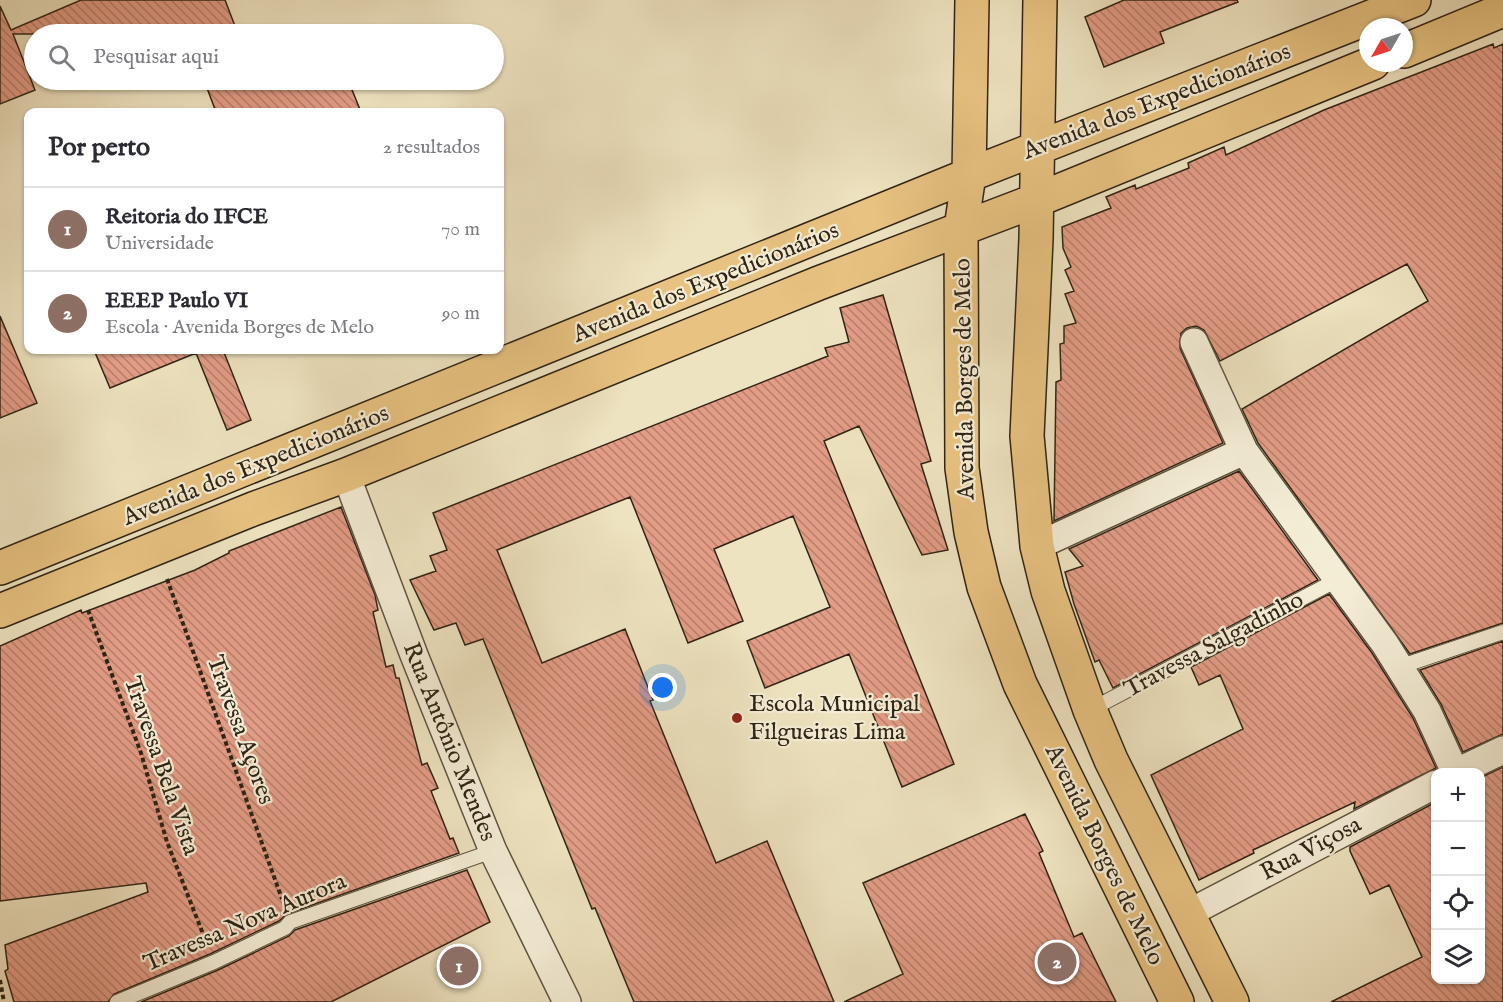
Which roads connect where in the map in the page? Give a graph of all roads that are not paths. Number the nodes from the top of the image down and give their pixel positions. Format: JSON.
{"nodes":[{"id":1,"x":972,"y":0,"type":"edge"},
{"id":2,"x":1040,"y":0,"type":"edge"},
{"id":3,"x":1414,"y":0,"type":"edge"},
{"id":4,"x":1503,"y":10,"type":"edge"},
{"id":5,"x":1413,"y":47,"type":"edge"},
{"id":6,"x":1359,"y":69,"type":"edge"},
{"id":7,"x":1038,"y":148,"type":"junction"},
{"id":8,"x":969,"y":175,"type":"junction"},
{"id":9,"x":1037,"y":200,"type":"junction"},
{"id":10,"x":961,"y":228,"type":"junction"},
{"id":11,"x":1194,"y":342,"type":"dead end"},
{"id":12,"x":1244,"y":451,"type":"junction"},
{"id":13,"x":346,"y":475,"type":"junction"},
{"id":14,"x":1037,"y":546,"type":"junction"},
{"id":15,"x":0,"y":568,"type":"edge"},
{"id":16,"x":1337,"y":580,"type":"junction"},
{"id":17,"x":0,"y":611,"type":"edge"},
{"id":18,"x":1503,"y":632,"type":"edge"},
{"id":19,"x":1399,"y":667,"type":"junction"},
{"id":20,"x":1090,"y":710,"type":"junction"},
{"id":21,"x":1503,"y":750,"type":"edge"},
{"id":22,"x":1454,"y":768,"type":"edge"},
{"id":23,"x":1465,"y":768,"type":"edge"},
{"id":24,"x":1431,"y":787,"type":"edge"},
{"id":25,"x":493,"y":851,"type":"junction"},
{"id":26,"x":1187,"y":914,"type":"junction"},
{"id":27,"x":117,"y":1002,"type":"edge"},
{"id":28,"x":567,"y":1002,"type":"edge"},
{"id":29,"x":1177,"y":1002,"type":"edge"},
{"id":30,"x":1232,"y":1002,"type":"edge"}],
"edges":[{"from":1,"to":8,"type":"main road","name":"Avenida Borges de Melo"},
{"from":2,"to":7,"type":"main road","name":"Avenida Borges de Melo"},
{"from":3,"to":7,"type":"main road","name":"Avenida dos Expedicionários"},
{"from":4,"to":5,"type":"main road"},
{"from":6,"to":9,"type":"main road","name":"Avenida dos Expedicionários"},
{"from":7,"to":8,"type":"main road","name":"Avenida dos Expedicionários"},
{"from":7,"to":9,"type":"main road","name":"Avenida Borges de Melo"},
{"from":8,"to":10,"type":"main road","name":"Avenida Borges de Melo"},
{"from":8,"to":15,"type":"main road","name":"Avenida dos Expedicionários"},
{"from":9,"to":10,"type":"main road","name":"Avenida dos Expedicionários"},
{"from":9,"to":14,"type":"main road","name":"Avenida Borges de Melo"},
{"from":10,"to":13,"type":"main road","name":"Avenida dos Expedicionários"},
{"from":10,"to":29,"type":"main road","name":"Avenida Borges de Melo"},
{"from":11,"to":12,"type":"street"},
{"from":12,"to":14,"type":"street"},
{"from":12,"to":16,"type":"street"},
{"from":13,"to":17,"type":"main road","name":"Avenida dos Expedicionários"},
{"from":13,"to":25,"type":"street","name":"Rua Antônio Mendes"},
{"from":14,"to":20,"type":"main road","name":"Avenida Borges de Melo"},
{"from":16,"to":19,"type":"street"},
{"from":16,"to":20,"type":"lane","name":"Travessa Salgadinho"},
{"from":18,"to":19,"type":"lane"},
{"from":19,"to":22,"type":"street"},
{"from":20,"to":26,"type":"main road","name":"Avenida Borges de Melo"},
{"from":21,"to":23,"type":"street"},
{"from":24,"to":26,"type":"street","name":"Rua Viçosa"},
{"from":25,"to":27,"type":"lane","name":"Travessa Nova Aurora"},
{"from":25,"to":28,"type":"street","name":"Rua Antônio Mendes"},
{"from":26,"to":30,"type":"main road","name":"Avenida Borges de Melo"}]}
